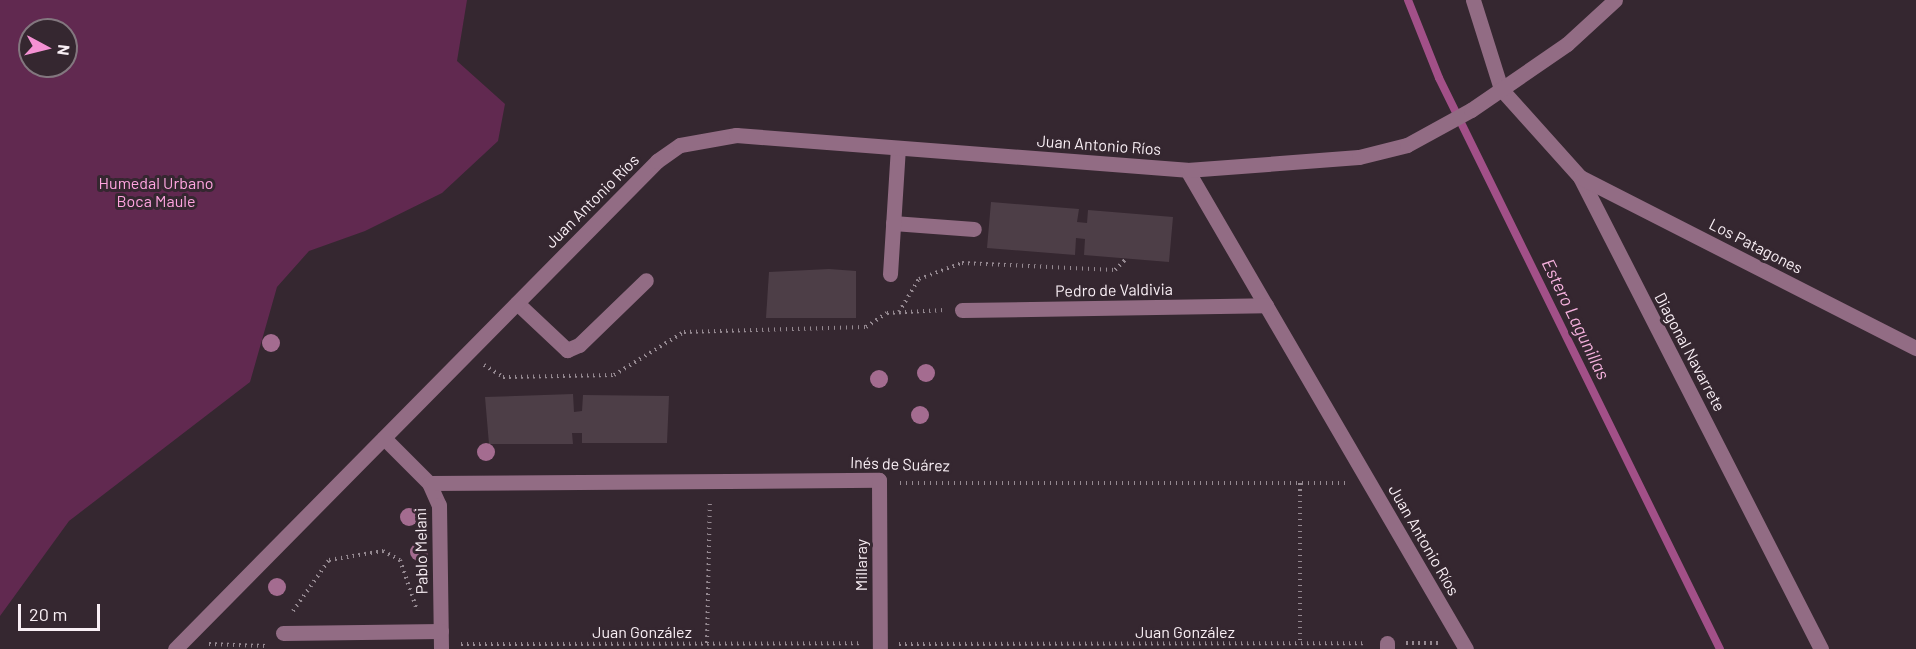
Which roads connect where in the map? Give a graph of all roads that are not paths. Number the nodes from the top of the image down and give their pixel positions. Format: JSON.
{"nodes":[{"id":1,"x":1473,"y":0,"type":"edge"},
{"id":2,"x":1615,"y":0,"type":"edge"},
{"id":3,"x":1501,"y":89,"type":"junction"},
{"id":4,"x":898,"y":148,"type":"junction"},
{"id":5,"x":1187,"y":170,"type":"junction"},
{"id":6,"x":1580,"y":177,"type":"junction"},
{"id":7,"x":893,"y":223,"type":"junction"},
{"id":8,"x":974,"y":229,"type":"dead end"},
{"id":9,"x":890,"y":274,"type":"dead end"},
{"id":10,"x":646,"y":280,"type":"dead end"},
{"id":11,"x":517,"y":303,"type":"junction"},
{"id":12,"x":1266,"y":305,"type":"junction"},
{"id":13,"x":962,"y":310,"type":"dead end"},
{"id":14,"x":1916,"y":348,"type":"edge"},
{"id":15,"x":384,"y":438,"type":"junction"},
{"id":16,"x":879,"y":480,"type":"joint"},
{"id":17,"x":429,"y":483,"type":"junction"},
{"id":18,"x":283,"y":633,"type":"road end"},
{"id":19,"x":441,"y":642,"type":"edge"},
{"id":20,"x":1464,"y":646,"type":"edge"},
{"id":21,"x":175,"y":649,"type":"edge"},
{"id":22,"x":880,"y":649,"type":"edge"},
{"id":23,"x":1821,"y":649,"type":"edge"}],
"edges":[{"from":1,"to":3,"type":"street"},
{"from":2,"to":3,"type":"street","name":"Juan Antonio Ríos"},
{"from":3,"to":5,"type":"street","name":"Juan Antonio Ríos"},
{"from":3,"to":6,"type":"street","name":"Diagonal Navarrete"},
{"from":4,"to":5,"type":"street","name":"Juan Antonio Ríos"},
{"from":4,"to":7,"type":"street"},
{"from":4,"to":11,"type":"street","name":"Juan Antonio Ríos"},
{"from":5,"to":12,"type":"street","name":"Juan Antonio Ríos"},
{"from":6,"to":14,"type":"street","name":"Los Patagones"},
{"from":6,"to":23,"type":"street","name":"Diagonal Navarrete"},
{"from":7,"to":8,"type":"street"},
{"from":7,"to":9,"type":"street"},
{"from":10,"to":11,"type":"street"},
{"from":11,"to":15,"type":"street","name":"Juan Antonio Ríos"},
{"from":12,"to":13,"type":"street","name":"Pedro de Valdivia"},
{"from":12,"to":20,"type":"street","name":"Juan Antonio Ríos"},
{"from":15,"to":17,"type":"street","name":"Pablo Melani"},
{"from":15,"to":21,"type":"street","name":"Juan Antonio Ríos"},
{"from":16,"to":17,"type":"street","name":"Inés de Suárez"},
{"from":16,"to":22,"type":"street","name":"Millaray"},
{"from":17,"to":19,"type":"street","name":"Pablo Melani"},
{"from":18,"to":19,"type":"street"}]}
